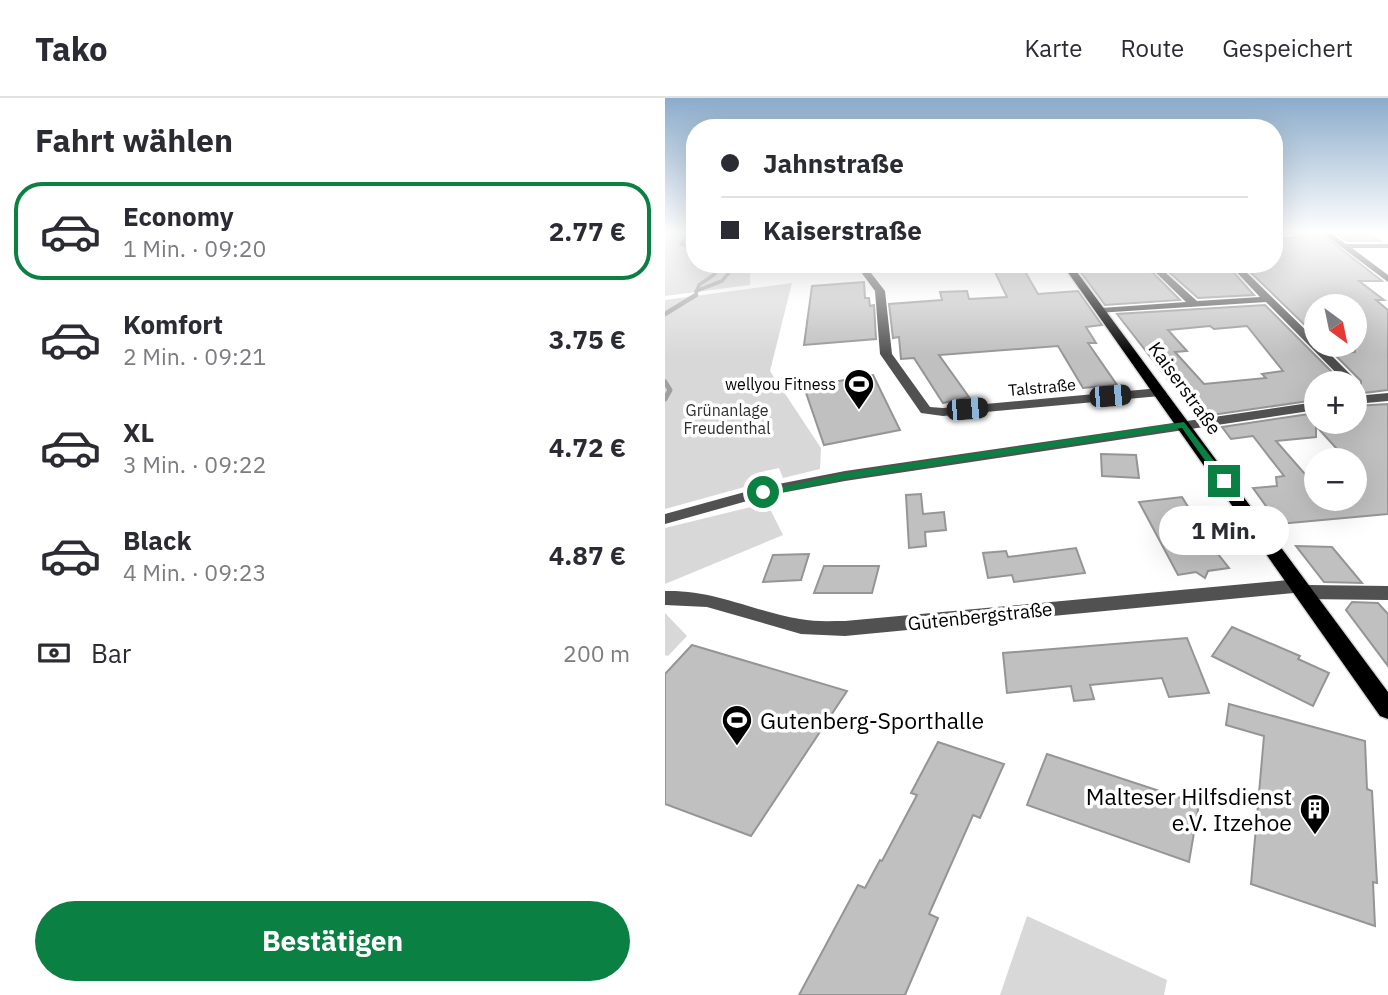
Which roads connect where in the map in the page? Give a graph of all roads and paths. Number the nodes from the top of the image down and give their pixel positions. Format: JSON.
{"nodes":[{"id":1,"x":866,"y":273,"type":"edge"},
{"id":2,"x":1073,"y":273,"type":"edge"},
{"id":3,"x":1161,"y":273,"type":"edge"},
{"id":4,"x":1242,"y":273,"type":"edge"},
{"id":5,"x":1267,"y":299,"type":"junction"},
{"id":6,"x":1194,"y":304,"type":"junction"},
{"id":7,"x":1101,"y":311,"type":"junction"},
{"id":8,"x":1341,"y":371,"type":"edge"},
{"id":9,"x":1160,"y":392,"type":"junction"},
{"id":10,"x":1388,"y":397,"type":"edge"},
{"id":11,"x":1369,"y":398,"type":"edge"},
{"id":12,"x":1304,"y":408,"type":"edge"},
{"id":13,"x":1184,"y":425,"type":"junction"},
{"id":14,"x":665,"y":519,"type":"edge"},
{"id":15,"x":1301,"y":589,"type":"junction"},
{"id":16,"x":1388,"y":593,"type":"edge"},
{"id":17,"x":665,"y":598,"type":"edge"},
{"id":18,"x":1388,"y":709,"type":"edge"}],
"edges":[{"from":1,"to":9,"type":"street","name":"Talstraße"},
{"from":2,"to":7,"type":"main road","name":"Kaiserstraße"},
{"from":3,"to":6,"type":"street"},
{"from":4,"to":5,"type":"street"},
{"from":5,"to":6,"type":"street"},
{"from":5,"to":8,"type":"street"},
{"from":6,"to":7,"type":"street"},
{"from":7,"to":9,"type":"main road","name":"Kaiserstraße"},
{"from":9,"to":13,"type":"main road","name":"Kaiserstraße"},
{"from":10,"to":11,"type":"street"},
{"from":12,"to":13,"type":"street"},
{"from":13,"to":14,"type":"street"},
{"from":13,"to":15,"type":"main road","name":"Kaiserstraße"},
{"from":15,"to":16,"type":"street","name":"Gutenbergstraße"},
{"from":15,"to":17,"type":"street","name":"Gutenbergstraße"},
{"from":15,"to":18,"type":"main road","name":"Kaiserstraße"}]}
